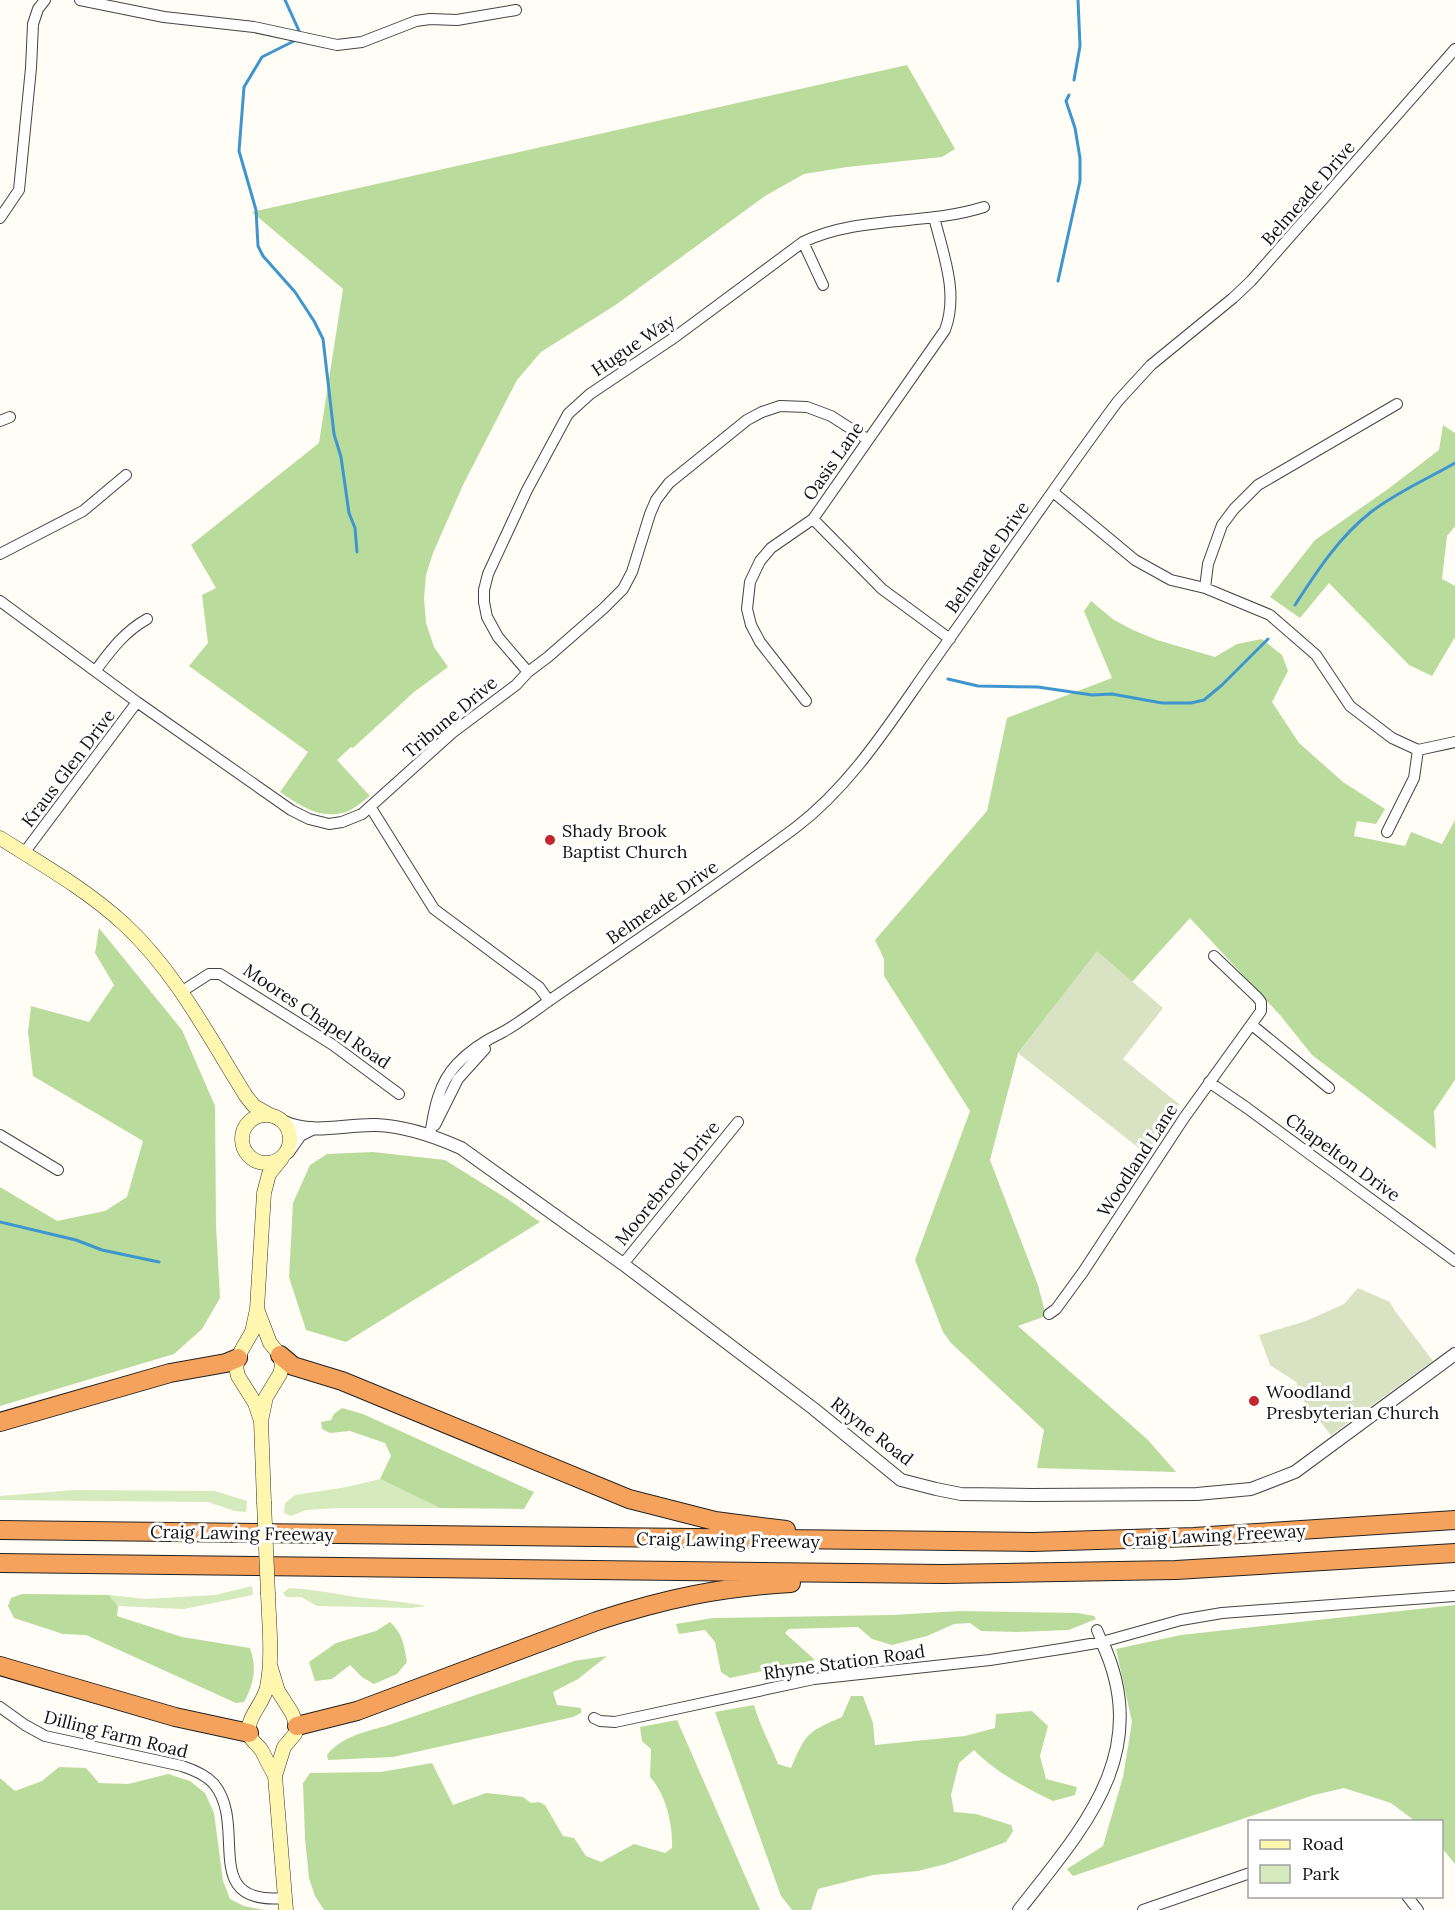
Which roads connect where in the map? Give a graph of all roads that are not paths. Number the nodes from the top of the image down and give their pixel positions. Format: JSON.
{"nodes":[{"id":1,"x":45,"y":0,"type":"edge"},
{"id":2,"x":80,"y":0,"type":"edge"},
{"id":3,"x":516,"y":10,"type":"dead end"},
{"id":4,"x":1455,"y":49,"type":"edge"},
{"id":5,"x":984,"y":207,"type":"dead end"},
{"id":6,"x":934,"y":217,"type":"junction"},
{"id":7,"x":0,"y":218,"type":"edge"},
{"id":8,"x":802,"y":242,"type":"junction"},
{"id":9,"x":823,"y":285,"type":"dead end"},
{"id":10,"x":1397,"y":404,"type":"dead end"},
{"id":11,"x":867,"y":439,"type":"junction"},
{"id":12,"x":126,"y":475,"type":"dead end"},
{"id":13,"x":1053,"y":492,"type":"junction"},
{"id":14,"x":813,"y":519,"type":"junction"},
{"id":15,"x":0,"y":554,"type":"edge"},
{"id":16,"x":1205,"y":588,"type":"junction"},
{"id":17,"x":0,"y":601,"type":"edge"},
{"id":18,"x":147,"y":619,"type":"dead end"},
{"id":19,"x":950,"y":639,"type":"junction"},
{"id":20,"x":96,"y":670,"type":"junction"},
{"id":21,"x":528,"y":672,"type":"junction"},
{"id":22,"x":806,"y":701,"type":"dead end"},
{"id":23,"x":137,"y":702,"type":"junction"},
{"id":24,"x":1455,"y":742,"type":"edge"},
{"id":25,"x":1418,"y":750,"type":"junction"},
{"id":26,"x":371,"y":808,"type":"junction"},
{"id":27,"x":1387,"y":832,"type":"dead end"},
{"id":28,"x":0,"y":838,"type":"edge"},
{"id":29,"x":24,"y":853,"type":"junction"},
{"id":30,"x":1214,"y":956,"type":"dead end"},
{"id":31,"x":181,"y":992,"type":"junction"},
{"id":32,"x":549,"y":1001,"type":"junction"},
{"id":33,"x":1252,"y":1025,"type":"junction"},
{"id":34,"x":1209,"y":1082,"type":"junction"},
{"id":35,"x":1329,"y":1088,"type":"dead end"},
{"id":36,"x":399,"y":1094,"type":"dead end"},
{"id":37,"x":246,"y":1096,"type":"junction"},
{"id":38,"x":270,"y":1115,"type":"junction"},
{"id":39,"x":284,"y":1122,"type":"junction"},
{"id":40,"x":738,"y":1122,"type":"dead end"},
{"id":41,"x":244,"y":1129,"type":"junction"},
{"id":42,"x":313,"y":1129,"type":"junction"},
{"id":43,"x":0,"y":1135,"type":"edge"},
{"id":44,"x":430,"y":1135,"type":"junction"},
{"id":45,"x":285,"y":1155,"type":"junction"},
{"id":46,"x":252,"y":1159,"type":"junction"},
{"id":47,"x":58,"y":1170,"type":"dead end"},
{"id":48,"x":264,"y":1193,"type":"junction"},
{"id":49,"x":1455,"y":1261,"type":"edge"},
{"id":50,"x":623,"y":1264,"type":"junction"},
{"id":51,"x":257,"y":1309,"type":"junction"},
{"id":52,"x":1049,"y":1314,"type":"dead end"},
{"id":53,"x":275,"y":1349,"type":"junction"},
{"id":54,"x":242,"y":1352,"type":"junction"},
{"id":55,"x":1455,"y":1354,"type":"edge"},
{"id":56,"x":261,"y":1421,"type":"junction"},
{"id":57,"x":0,"y":1422,"type":"edge"},
{"id":58,"x":1455,"y":1520,"type":"edge"},
{"id":59,"x":0,"y":1530,"type":"edge"},
{"id":60,"x":910,"y":1542,"type":"junction"},
{"id":61,"x":1455,"y":1553,"type":"edge"},
{"id":62,"x":0,"y":1563,"type":"edge"},
{"id":63,"x":943,"y":1574,"type":"junction"},
{"id":64,"x":1455,"y":1596,"type":"edge"},
{"id":65,"x":1096,"y":1630,"type":"dead end"},
{"id":66,"x":1102,"y":1642,"type":"junction"},
{"id":67,"x":270,"y":1665,"type":"junction"},
{"id":68,"x":0,"y":1666,"type":"edge"},
{"id":69,"x":0,"y":1707,"type":"edge"},
{"id":70,"x":594,"y":1718,"type":"dead end"},
{"id":71,"x":297,"y":1726,"type":"junction"},
{"id":72,"x":249,"y":1733,"type":"junction"},
{"id":73,"x":284,"y":1747,"type":"junction"},
{"id":74,"x":261,"y":1748,"type":"junction"},
{"id":75,"x":275,"y":1776,"type":"junction"},
{"id":76,"x":1248,"y":1874,"type":"edge"},
{"id":77,"x":1409,"y":1898,"type":"edge"},
{"id":78,"x":285,"y":1904,"type":"edge"},
{"id":79,"x":1019,"y":1910,"type":"edge"},
{"id":80,"x":1143,"y":1910,"type":"edge"},
{"id":81,"x":1418,"y":1910,"type":"edge"}],
"edges":[{"from":1,"to":7,"type":"street"},
{"from":2,"to":3,"type":"street"},
{"from":4,"to":13,"type":"street","name":"Belmeade Drive"},
{"from":5,"to":6,"type":"street","name":"Hugue Way"},
{"from":6,"to":8,"type":"street","name":"Hugue Way"},
{"from":6,"to":11,"type":"street","name":"Oasis Lane"},
{"from":8,"to":9,"type":"street"},
{"from":8,"to":21,"type":"street","name":"Hugue Way"},
{"from":10,"to":16,"type":"street"},
{"from":11,"to":14,"type":"street","name":"Oasis Lane"},
{"from":11,"to":21,"type":"street","name":"Tribune Drive"},
{"from":12,"to":15,"type":"street"},
{"from":13,"to":16,"type":"street"},
{"from":13,"to":19,"type":"street","name":"Belmeade Drive"},
{"from":14,"to":19,"type":"street"},
{"from":14,"to":22,"type":"street","name":"Oasis Lane"},
{"from":16,"to":25,"type":"street"},
{"from":17,"to":20,"type":"street","name":"Tribune Drive"},
{"from":18,"to":20,"type":"street"},
{"from":19,"to":32,"type":"street","name":"Belmeade Drive"},
{"from":20,"to":23,"type":"street","name":"Tribune Drive"},
{"from":21,"to":26,"type":"street","name":"Tribune Drive"},
{"from":23,"to":26,"type":"street","name":"Tribune Drive"},
{"from":23,"to":29,"type":"street","name":"Kraus Glen Drive"},
{"from":24,"to":25,"type":"street"},
{"from":25,"to":27,"type":"street"},
{"from":26,"to":32,"type":"street"},
{"from":28,"to":29,"type":"main road"},
{"from":29,"to":31,"type":"main road"},
{"from":30,"to":33,"type":"street","name":"Woodland Lane"},
{"from":31,"to":36,"type":"street","name":"Moores Chapel Road"},
{"from":31,"to":37,"type":"main road"},
{"from":32,"to":44,"type":"street","name":"Belmeade Drive"},
{"from":33,"to":34,"type":"street","name":"Woodland Lane"},
{"from":33,"to":35,"type":"street"},
{"from":34,"to":49,"type":"street","name":"Chapelton Drive"},
{"from":34,"to":52,"type":"street","name":"Woodland Lane"},
{"from":37,"to":38,"type":"main road"},
{"from":37,"to":41,"type":"main road"},
{"from":38,"to":39,"type":"main road"},
{"from":38,"to":41,"type":"main road"},
{"from":39,"to":42,"type":"street","name":"Rhyne Road"},
{"from":39,"to":45,"type":"main road"},
{"from":40,"to":50,"type":"street","name":"Moorebrook Drive"},
{"from":41,"to":46,"type":"main road"},
{"from":42,"to":44,"type":"street","name":"Rhyne Road"},
{"from":42,"to":45,"type":"street"},
{"from":43,"to":47,"type":"street"},
{"from":44,"to":50,"type":"street","name":"Rhyne Road"},
{"from":45,"to":46,"type":"main road"},
{"from":45,"to":48,"type":"main road"},
{"from":46,"to":48,"type":"main road"},
{"from":48,"to":51,"type":"main road"},
{"from":50,"to":55,"type":"street","name":"Rhyne Road"},
{"from":51,"to":53,"type":"main road"},
{"from":51,"to":54,"type":"main road"},
{"from":53,"to":54,"type":"main road"},
{"from":53,"to":56,"type":"main road"},
{"from":53,"to":60,"type":"highway"},
{"from":54,"to":56,"type":"main road"},
{"from":54,"to":57,"type":"highway"},
{"from":56,"to":67,"type":"main road","bridge":true},
{"from":58,"to":60,"type":"highway","name":"Craig Lawing Freeway"},
{"from":59,"to":60,"type":"highway","name":"Craig Lawing Freeway"},
{"from":61,"to":63,"type":"highway","name":"Craig Lawing Freeway"},
{"from":62,"to":63,"type":"highway","name":"Craig Lawing Freeway"},
{"from":63,"to":71,"type":"highway"},
{"from":64,"to":66,"type":"street","name":"Rhyne Station Road"},
{"from":65,"to":66,"type":"street"},
{"from":66,"to":70,"type":"street","name":"Rhyne Station Road"},
{"from":66,"to":79,"type":"street"},
{"from":67,"to":71,"type":"main road"},
{"from":67,"to":72,"type":"main road"},
{"from":68,"to":72,"type":"highway"},
{"from":69,"to":78,"type":"street","name":"Dilling Farm Road"},
{"from":71,"to":73,"type":"main road"},
{"from":72,"to":74,"type":"main road"},
{"from":73,"to":74,"type":"main road"},
{"from":73,"to":75,"type":"main road"},
{"from":74,"to":75,"type":"main road"},
{"from":75,"to":78,"type":"main road"},
{"from":76,"to":80,"type":"street"},
{"from":77,"to":81,"type":"street"}]}
